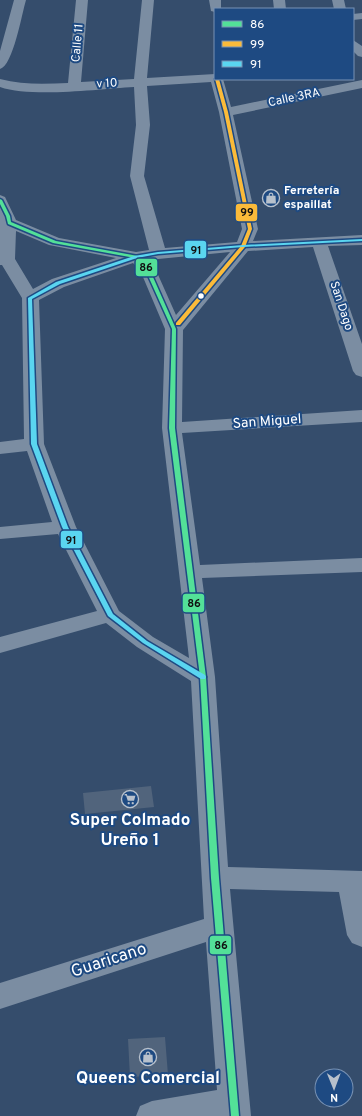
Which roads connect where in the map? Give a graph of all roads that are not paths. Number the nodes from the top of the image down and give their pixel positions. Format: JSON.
{"nodes":[{"id":1,"x":20,"y":0,"type":"edge"},
{"id":2,"x":82,"y":0,"type":"edge"},
{"id":3,"x":148,"y":0,"type":"edge"},
{"id":4,"x":0,"y":65,"type":"edge"},
{"id":5,"x":214,"y":78,"type":"edge"},
{"id":6,"x":217,"y":80,"type":"edge"},
{"id":7,"x":140,"y":82,"type":"junction"},
{"id":8,"x":0,"y":83,"type":"edge"},
{"id":9,"x":362,"y":84,"type":"edge"},
{"id":10,"x":74,"y":86,"type":"junction"},
{"id":11,"x":226,"y":112,"type":"junction"},
{"id":12,"x":0,"y":200,"type":"edge"},
{"id":13,"x":6,"y":219,"type":"edge"},
{"id":14,"x":362,"y":240,"type":"edge"},
{"id":15,"x":320,"y":242,"type":"junction"},
{"id":16,"x":243,"y":246,"type":"junction"},
{"id":17,"x":158,"y":253,"type":"junction"},
{"id":18,"x":136,"y":257,"type":"junction"},
{"id":19,"x":4,"y":259,"type":"edge"},
{"id":20,"x":30,"y":298,"type":"junction"},
{"id":21,"x":174,"y":329,"type":"junction"},
{"id":22,"x":362,"y":371,"type":"edge"},
{"id":23,"x":362,"y":416,"type":"edge"},
{"id":24,"x":172,"y":428,"type":"junction"},
{"id":25,"x":34,"y":444,"type":"junction"},
{"id":26,"x":0,"y":448,"type":"edge"},
{"id":27,"x":65,"y":527,"type":"junction"},
{"id":28,"x":0,"y":533,"type":"edge"},
{"id":29,"x":362,"y":566,"type":"edge"},
{"id":30,"x":190,"y":572,"type":"junction"},
{"id":31,"x":110,"y":615,"type":"junction"},
{"id":32,"x":0,"y":645,"type":"edge"},
{"id":33,"x":203,"y":676,"type":"junction"},
{"id":34,"x":215,"y":878,"type":"junction"},
{"id":35,"x":356,"y":882,"type":"edge"},
{"id":36,"x":219,"y":926,"type":"junction"},
{"id":37,"x":362,"y":935,"type":"edge"},
{"id":38,"x":0,"y":996,"type":"edge"},
{"id":39,"x":234,"y":1109,"type":"edge"},
{"id":40,"x":152,"y":1116,"type":"edge"}],
"edges":[{"from":1,"to":4,"type":"street"},
{"from":2,"to":10,"type":"street","name":"Calle 11"},
{"from":3,"to":7,"type":"street"},
{"from":5,"to":7,"type":"street","name":"v 10"},
{"from":6,"to":11,"type":"street"},
{"from":7,"to":10,"type":"street","name":"v 10"},
{"from":7,"to":17,"type":"street"},
{"from":8,"to":10,"type":"street","name":"v 10"},
{"from":9,"to":11,"type":"street","name":"Calle 3RA"},
{"from":11,"to":16,"type":"street"},
{"from":12,"to":13,"type":"street"},
{"from":13,"to":18,"type":"street"},
{"from":13,"to":19,"type":"street"},
{"from":14,"to":15,"type":"street"},
{"from":15,"to":16,"type":"street"},
{"from":15,"to":22,"type":"street","name":"San Dago"},
{"from":16,"to":17,"type":"street"},
{"from":16,"to":21,"type":"street"},
{"from":17,"to":18,"type":"street"},
{"from":18,"to":20,"type":"street"},
{"from":18,"to":21,"type":"street"},
{"from":19,"to":20,"type":"street"},
{"from":20,"to":25,"type":"street"},
{"from":21,"to":24,"type":"street"},
{"from":23,"to":24,"type":"street","name":"San Miguel"},
{"from":24,"to":30,"type":"street"},
{"from":25,"to":26,"type":"street"},
{"from":25,"to":27,"type":"street"},
{"from":27,"to":28,"type":"street"},
{"from":27,"to":31,"type":"street"},
{"from":29,"to":30,"type":"street"},
{"from":30,"to":33,"type":"street"},
{"from":31,"to":32,"type":"street"},
{"from":31,"to":33,"type":"street"},
{"from":33,"to":34,"type":"street"},
{"from":34,"to":35,"type":"street"},
{"from":34,"to":36,"type":"street"},
{"from":35,"to":37,"type":"street"},
{"from":36,"to":38,"type":"street","name":"Guaricano"},
{"from":36,"to":39,"type":"street"},
{"from":39,"to":40,"type":"street"}]}
